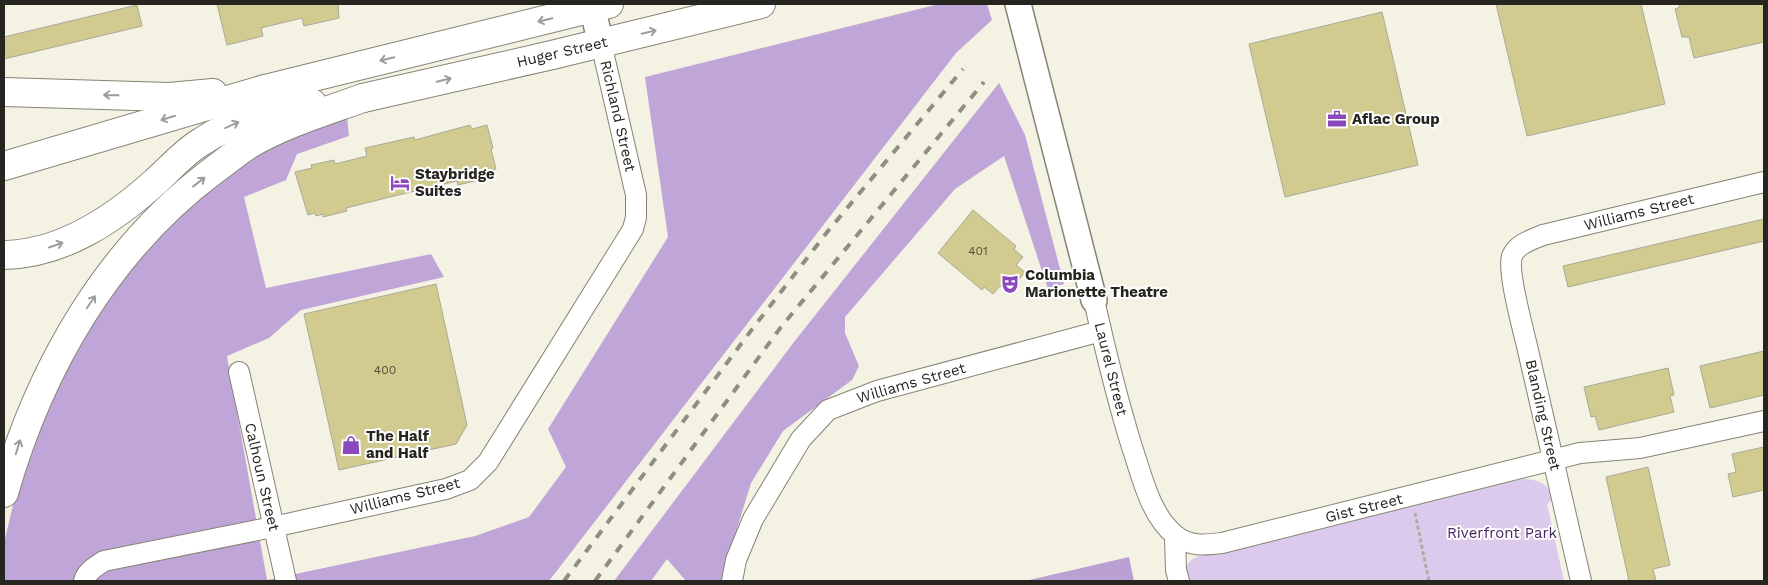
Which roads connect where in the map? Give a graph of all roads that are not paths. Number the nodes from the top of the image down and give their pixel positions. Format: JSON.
{"nodes":[{"id":1,"x":761,"y":4,"type":"edge"},
{"id":2,"x":1018,"y":4,"type":"edge"},
{"id":3,"x":598,"y":5,"type":"edge"},
{"id":4,"x":602,"y":43,"type":"junction"},
{"id":5,"x":265,"y":89,"type":"junction"},
{"id":6,"x":4,"y":92,"type":"edge"},
{"id":7,"x":363,"y":98,"type":"junction"},
{"id":8,"x":4,"y":166,"type":"edge"},
{"id":9,"x":1764,"y":182,"type":"edge"},
{"id":10,"x":633,"y":228,"type":"joint"},
{"id":11,"x":1516,"y":249,"type":"joint"},
{"id":12,"x":6,"y":255,"type":"edge"},
{"id":13,"x":1094,"y":300,"type":"joint"},
{"id":14,"x":1101,"y":331,"type":"junction"},
{"id":15,"x":239,"y":372,"type":"dead end"},
{"id":16,"x":1764,"y":421,"type":"edge"},
{"id":17,"x":1553,"y":460,"type":"junction"},
{"id":18,"x":4,"y":493,"type":"edge"},
{"id":19,"x":273,"y":527,"type":"junction"},
{"id":20,"x":1175,"y":536,"type":"junction"},
{"id":21,"x":84,"y":581,"type":"edge"},
{"id":22,"x":286,"y":581,"type":"edge"},
{"id":23,"x":732,"y":581,"type":"edge"},
{"id":24,"x":1179,"y":581,"type":"edge"},
{"id":25,"x":1581,"y":581,"type":"edge"}],
"edges":[{"from":4,"to":1,"type":"highway","name":"Huger Street","one_way":true},
{"from":2,"to":13,"type":"street","name":"Laurel Street"},
{"from":3,"to":4,"type":"street","name":"Richland Street"},
{"from":3,"to":5,"type":"highway","one_way":true},
{"from":7,"to":4,"type":"highway","name":"Huger Street","one_way":true},
{"from":4,"to":10,"type":"street","name":"Richland Street"},
{"from":5,"to":6,"type":"highway","one_way":true},
{"from":5,"to":8,"type":"highway","one_way":true},
{"from":12,"to":7,"type":"highway","one_way":true},
{"from":18,"to":7,"type":"highway","one_way":true},
{"from":9,"to":11,"type":"street","name":"Williams Street"},
{"from":10,"to":19,"type":"street","name":"Williams Street"},
{"from":11,"to":17,"type":"street","name":"Blanding Street"},
{"from":13,"to":14,"type":"street","name":"Laurel Street"},
{"from":14,"to":20,"type":"street","name":"Laurel Street"},
{"from":14,"to":23,"type":"street","name":"Williams Street"},
{"from":15,"to":19,"type":"street","name":"Calhoun Street"},
{"from":16,"to":17,"type":"street","name":"Gist Street"},
{"from":17,"to":20,"type":"street","name":"Gist Street"},
{"from":17,"to":25,"type":"street","name":"Blanding Street"},
{"from":19,"to":21,"type":"street","name":"Williams Street"},
{"from":19,"to":22,"type":"street","name":"Calhoun Street"},
{"from":20,"to":24,"type":"street"}]}
